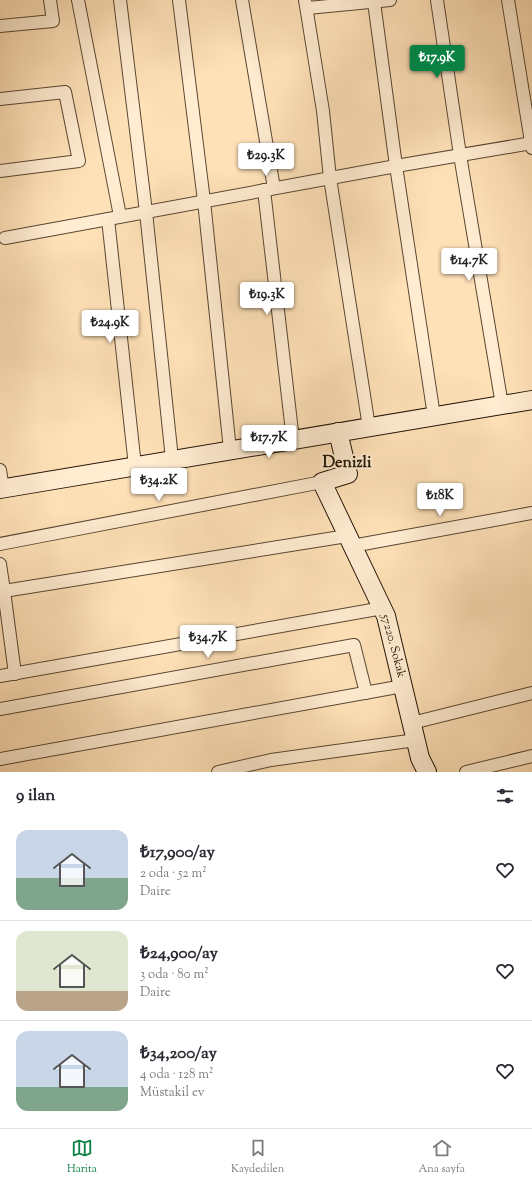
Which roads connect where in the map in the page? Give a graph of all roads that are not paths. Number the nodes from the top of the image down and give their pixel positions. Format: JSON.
{"nodes":[{"id":1,"x":50,"y":0,"type":"edge"},
{"id":2,"x":78,"y":0,"type":"edge"},
{"id":3,"x":120,"y":0,"type":"edge"},
{"id":4,"x":178,"y":0,"type":"edge"},
{"id":5,"x":242,"y":0,"type":"edge"},
{"id":6,"x":390,"y":0,"type":"edge"},
{"id":7,"x":437,"y":0,"type":"edge"},
{"id":8,"x":508,"y":0,"type":"edge"},
{"id":9,"x":374,"y":2,"type":"junction"},
{"id":10,"x":307,"y":4,"type":"edge"},
{"id":11,"x":0,"y":26,"type":"edge"},
{"id":12,"x":0,"y":99,"type":"edge"},
{"id":13,"x":532,"y":145,"type":"edge"},
{"id":14,"x":460,"y":155,"type":"junction"},
{"id":15,"x":396,"y":166,"type":"junction"},
{"id":16,"x":0,"y":171,"type":"edge"},
{"id":17,"x":330,"y":178,"type":"junction"},
{"id":18,"x":269,"y":189,"type":"junction"},
{"id":19,"x":204,"y":201,"type":"junction"},
{"id":20,"x":146,"y":212,"type":"junction"},
{"id":21,"x":114,"y":218,"type":"junction"},
{"id":22,"x":5,"y":238,"type":"dead end"},
{"id":23,"x":532,"y":400,"type":"edge"},
{"id":24,"x":502,"y":405,"type":"junction"},
{"id":25,"x":434,"y":416,"type":"junction"},
{"id":26,"x":369,"y":427,"type":"junction"},
{"id":27,"x":338,"y":432,"type":"junction"},
{"id":28,"x":293,"y":440,"type":"junction"},
{"id":29,"x":230,"y":450,"type":"junction"},
{"id":30,"x":172,"y":460,"type":"junction"},
{"id":31,"x":135,"y":466,"type":"junction"},
{"id":32,"x":0,"y":470,"type":"edge"},
{"id":33,"x":322,"y":482,"type":"junction"},
{"id":34,"x":1,"y":489,"type":"edge"},
{"id":35,"x":532,"y":512,"type":"edge"},
{"id":36,"x":350,"y":541,"type":"junction"},
{"id":37,"x":0,"y":544,"type":"edge"},
{"id":38,"x":0,"y":564,"type":"edge"},
{"id":39,"x":4,"y":591,"type":"junction"},
{"id":40,"x":382,"y":608,"type":"junction"},
{"id":41,"x":15,"y":674,"type":"junction"},
{"id":42,"x":0,"y":676,"type":"edge"},
{"id":43,"x":403,"y":686,"type":"junction"},
{"id":44,"x":366,"y":693,"type":"junction"},
{"id":45,"x":532,"y":693,"type":"edge"},
{"id":46,"x":0,"y":709,"type":"edge"},
{"id":47,"x":414,"y":731,"type":"junction"},
{"id":48,"x":532,"y":756,"type":"edge"},
{"id":49,"x":0,"y":760,"type":"edge"},
{"id":50,"x":218,"y":772,"type":"edge"},
{"id":51,"x":427,"y":772,"type":"edge"},
{"id":52,"x":466,"y":772,"type":"edge"}],
"edges":[{"from":1,"to":11,"type":"street"},
{"from":2,"to":21,"type":"street"},
{"from":3,"to":20,"type":"street"},
{"from":4,"to":19,"type":"street"},
{"from":5,"to":18,"type":"street"},
{"from":6,"to":9,"type":"street"},
{"from":7,"to":14,"type":"street"},
{"from":8,"to":13,"type":"street"},
{"from":9,"to":10,"type":"street"},
{"from":9,"to":15,"type":"street"},
{"from":10,"to":17,"type":"street"},
{"from":12,"to":16,"type":"street"},
{"from":13,"to":14,"type":"street"},
{"from":14,"to":15,"type":"street"},
{"from":14,"to":24,"type":"street"},
{"from":15,"to":17,"type":"street"},
{"from":15,"to":25,"type":"street"},
{"from":17,"to":18,"type":"street"},
{"from":17,"to":26,"type":"street"},
{"from":18,"to":19,"type":"street"},
{"from":18,"to":28,"type":"street"},
{"from":19,"to":20,"type":"street"},
{"from":19,"to":29,"type":"street"},
{"from":20,"to":21,"type":"street"},
{"from":20,"to":30,"type":"street"},
{"from":21,"to":22,"type":"street"},
{"from":21,"to":31,"type":"street"},
{"from":23,"to":24,"type":"street"},
{"from":24,"to":25,"type":"street"},
{"from":25,"to":26,"type":"street"},
{"from":26,"to":27,"type":"street"},
{"from":27,"to":28,"type":"street"},
{"from":27,"to":33,"type":"street"},
{"from":28,"to":29,"type":"street"},
{"from":29,"to":30,"type":"street"},
{"from":30,"to":31,"type":"street"},
{"from":31,"to":34,"type":"street"},
{"from":32,"to":34,"type":"street"},
{"from":33,"to":36,"type":"street","name":"57220. Sokak"},
{"from":33,"to":37,"type":"street"},
{"from":35,"to":36,"type":"street"},
{"from":36,"to":39,"type":"street"},
{"from":36,"to":40,"type":"street","name":"57220. Sokak"},
{"from":38,"to":39,"type":"street"},
{"from":39,"to":41,"type":"street"},
{"from":40,"to":41,"type":"street"},
{"from":40,"to":43,"type":"street","name":"57220. Sokak"},
{"from":41,"to":42,"type":"street"},
{"from":43,"to":44,"type":"street"},
{"from":43,"to":47,"type":"street","name":"57220. Sokak"},
{"from":44,"to":46,"type":"street"},
{"from":44,"to":49,"type":"street"},
{"from":45,"to":47,"type":"street"},
{"from":47,"to":50,"type":"street"},
{"from":47,"to":51,"type":"street","name":"57220. Sokak"},
{"from":48,"to":52,"type":"street"}]}
